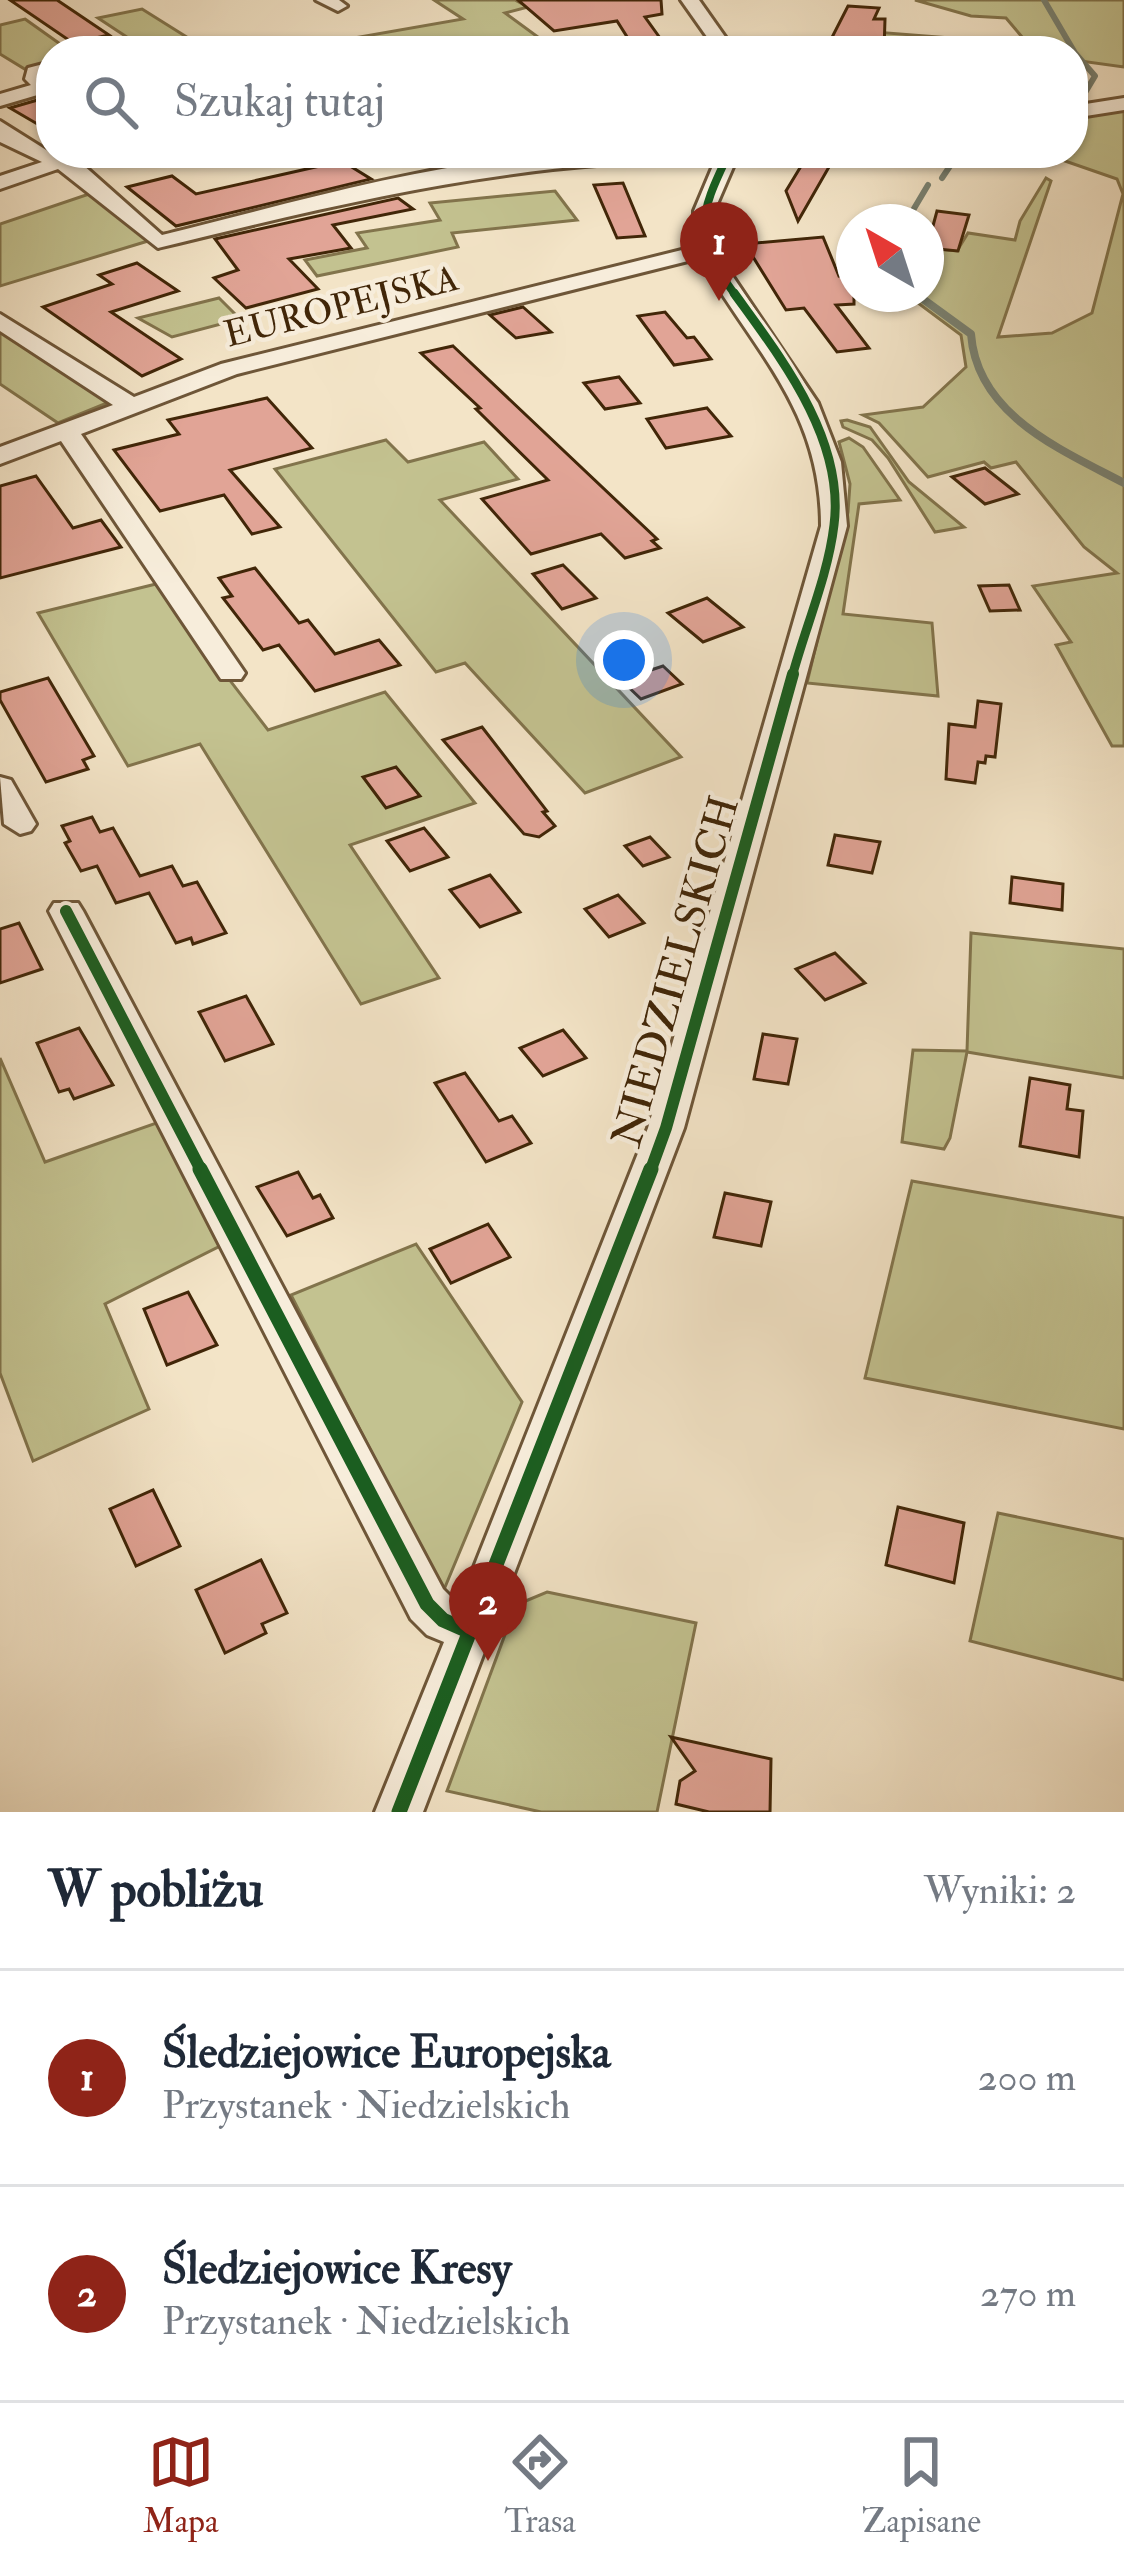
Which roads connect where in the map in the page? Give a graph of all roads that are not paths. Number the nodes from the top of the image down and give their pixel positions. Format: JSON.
{"nodes":[{"id":1,"x":690,"y":0,"type":"edge"},
{"id":2,"x":715,"y":36,"type":"edge"},
{"id":3,"x":36,"y":89,"type":"edge"},
{"id":4,"x":0,"y":100,"type":"edge"},
{"id":5,"x":1124,"y":104,"type":"edge"},
{"id":6,"x":1088,"y":110,"type":"edge"},
{"id":7,"x":0,"y":127,"type":"edge"},
{"id":8,"x":36,"y":152,"type":"edge"},
{"id":9,"x":44,"y":168,"type":"edge"},
{"id":10,"x":71,"y":168,"type":"edge"},
{"id":11,"x":487,"y":168,"type":"edge"},
{"id":12,"x":723,"y":168,"type":"edge"},
{"id":13,"x":0,"y":183,"type":"edge"},
{"id":14,"x":706,"y":250,"type":"junction"},
{"id":15,"x":0,"y":321,"type":"edge"},
{"id":16,"x":128,"y":404,"type":"junction"},
{"id":17,"x":65,"y":429,"type":"junction"},
{"id":18,"x":0,"y":456,"type":"edge"},
{"id":19,"x":231,"y":673,"type":"dead end"},
{"id":20,"x":0,"y":787,"type":"edge"},
{"id":21,"x":20,"y":824,"type":"dead end"},
{"id":22,"x":66,"y":911,"type":"dead end"},
{"id":23,"x":468,"y":1631,"type":"junction"},
{"id":24,"x":399,"y":1812,"type":"edge"}],
"edges":[{"from":1,"to":2,"type":"street"},
{"from":3,"to":4,"type":"street"},
{"from":5,"to":6,"type":"street"},
{"from":7,"to":8,"type":"street"},
{"from":9,"to":13,"type":"street"},
{"from":10,"to":11,"type":"street"},
{"from":12,"to":14,"type":"street"},
{"from":14,"to":16,"type":"street","name":"EUROPEJSKA"},
{"from":14,"to":23,"type":"street","name":"NIEDZIELSKICH"},
{"from":15,"to":16,"type":"street"},
{"from":16,"to":17,"type":"street","name":"EUROPEJSKA"},
{"from":17,"to":18,"type":"street","name":"EUROPEJSKA"},
{"from":17,"to":19,"type":"street"},
{"from":20,"to":21,"type":"street"},
{"from":22,"to":23,"type":"street"},
{"from":23,"to":24,"type":"street","name":"NIEDZIELSKICH"}]}
